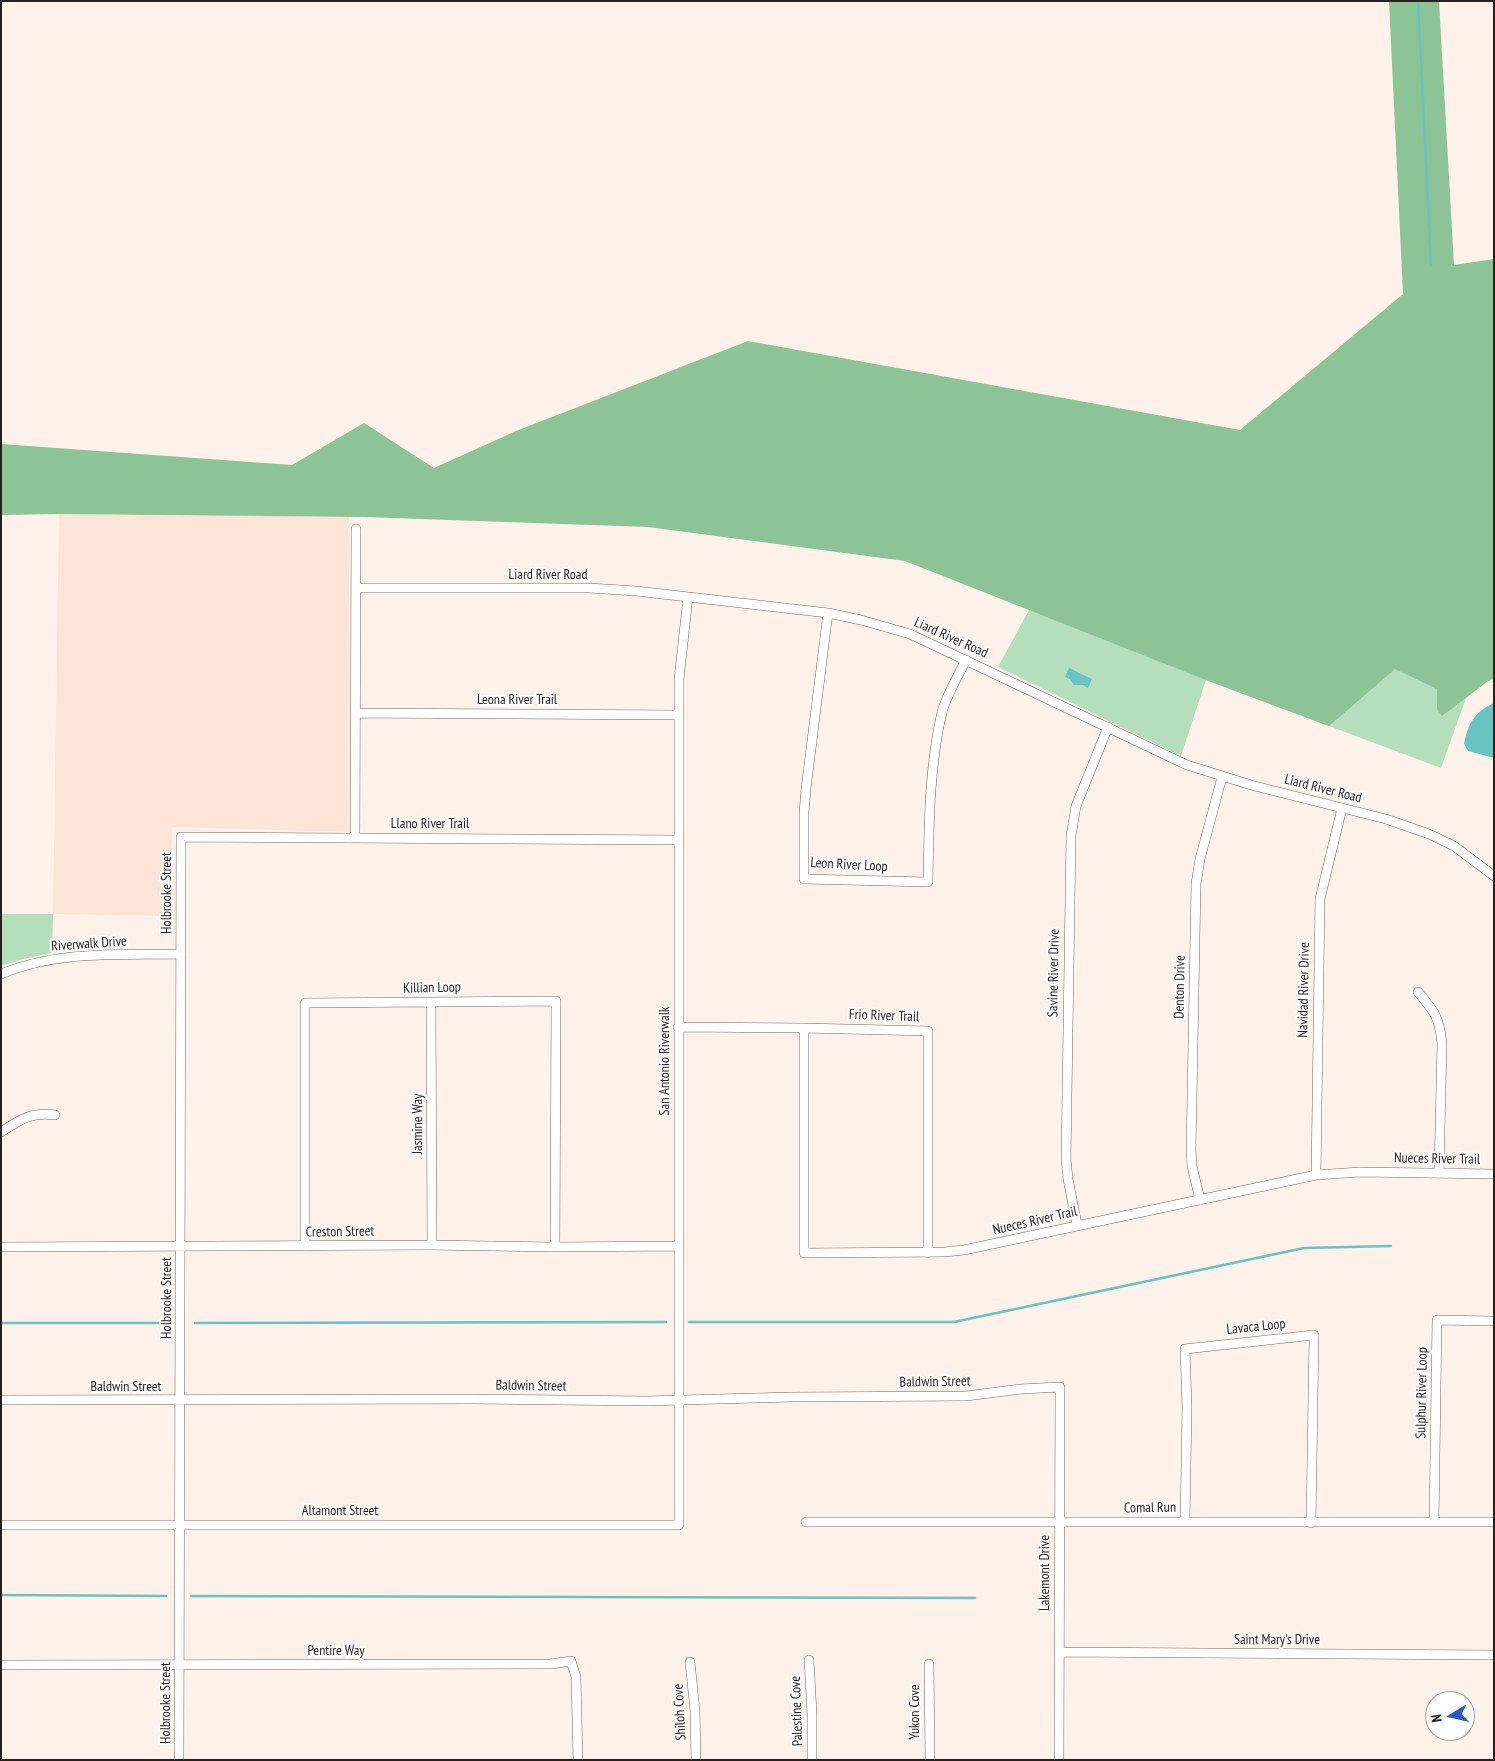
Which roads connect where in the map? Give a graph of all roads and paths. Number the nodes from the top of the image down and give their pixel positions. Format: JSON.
{"nodes":[{"id":1,"x":356,"y":529,"type":"dead end"},
{"id":2,"x":356,"y":588,"type":"junction"},
{"id":3,"x":688,"y":598,"type":"junction"},
{"id":4,"x":828,"y":613,"type":"junction"},
{"id":5,"x":966,"y":660,"type":"junction"},
{"id":6,"x":356,"y":713,"type":"junction"},
{"id":7,"x":679,"y":714,"type":"junction"},
{"id":8,"x":1108,"y":727,"type":"junction"},
{"id":9,"x":1222,"y":777,"type":"junction"},
{"id":10,"x":1342,"y":808,"type":"junction"},
{"id":11,"x":181,"y":837,"type":"joint"},
{"id":12,"x":355,"y":837,"type":"junction"},
{"id":13,"x":678,"y":840,"type":"junction"},
{"id":14,"x":1494,"y":876,"type":"edge"},
{"id":15,"x":181,"y":954,"type":"junction"},
{"id":16,"x":1,"y":974,"type":"edge"},
{"id":17,"x":1418,"y":992,"type":"dead end"},
{"id":18,"x":430,"y":1002,"type":"junction"},
{"id":19,"x":678,"y":1027,"type":"junction"},
{"id":20,"x":804,"y":1028,"type":"junction"},
{"id":21,"x":55,"y":1114,"type":"dead end"},
{"id":22,"x":1,"y":1132,"type":"edge"},
{"id":23,"x":1439,"y":1173,"type":"junction"},
{"id":24,"x":1494,"y":1174,"type":"edge"},
{"id":25,"x":1316,"y":1175,"type":"junction"},
{"id":26,"x":1200,"y":1200,"type":"junction"},
{"id":27,"x":1077,"y":1225,"type":"junction"},
{"id":28,"x":432,"y":1245,"type":"junction"},
{"id":29,"x":305,"y":1246,"type":"junction"},
{"id":30,"x":678,"y":1246,"type":"junction"},
{"id":31,"x":1,"y":1247,"type":"edge"},
{"id":32,"x":180,"y":1247,"type":"junction"},
{"id":33,"x":555,"y":1247,"type":"junction"},
{"id":34,"x":928,"y":1252,"type":"junction"},
{"id":35,"x":1494,"y":1321,"type":"edge"},
{"id":36,"x":1060,"y":1387,"type":"joint"},
{"id":37,"x":1,"y":1400,"type":"edge"},
{"id":38,"x":180,"y":1400,"type":"junction"},
{"id":39,"x":678,"y":1401,"type":"junction"},
{"id":40,"x":1185,"y":1521,"type":"junction"},
{"id":41,"x":806,"y":1522,"type":"dead end"},
{"id":42,"x":1310,"y":1522,"type":"junction"},
{"id":43,"x":1434,"y":1522,"type":"junction"},
{"id":44,"x":1494,"y":1522,"type":"edge"},
{"id":45,"x":1058,"y":1523,"type":"junction"},
{"id":46,"x":1,"y":1524,"type":"edge"},
{"id":47,"x":180,"y":1525,"type":"junction"},
{"id":48,"x":679,"y":1525,"type":"joint"},
{"id":49,"x":1059,"y":1652,"type":"junction"},
{"id":50,"x":1494,"y":1655,"type":"edge"},
{"id":51,"x":809,"y":1660,"type":"dead end"},
{"id":52,"x":690,"y":1662,"type":"dead end"},
{"id":53,"x":929,"y":1664,"type":"dead end"},
{"id":54,"x":1,"y":1665,"type":"edge"},
{"id":55,"x":180,"y":1665,"type":"junction"},
{"id":56,"x":179,"y":1760,"type":"edge"},
{"id":57,"x":578,"y":1760,"type":"edge"},
{"id":58,"x":696,"y":1760,"type":"edge"},
{"id":59,"x":812,"y":1760,"type":"edge"},
{"id":60,"x":930,"y":1760,"type":"edge"},
{"id":61,"x":1059,"y":1760,"type":"edge"}],
"edges":[{"from":1,"to":2,"type":"street"},
{"from":2,"to":3,"type":"street","name":"Liard River Road"},
{"from":2,"to":6,"type":"street"},
{"from":3,"to":4,"type":"street","name":"Liard River Road"},
{"from":3,"to":7,"type":"street","name":"San Antonio Riverwalk"},
{"from":4,"to":5,"type":"street","name":"Liard River Road"},
{"from":4,"to":5,"type":"street","name":"Leon River Loop"},
{"from":5,"to":8,"type":"street","name":"Liard River Road"},
{"from":6,"to":7,"type":"street","name":"Leona River Trail"},
{"from":6,"to":12,"type":"street"},
{"from":7,"to":13,"type":"street","name":"San Antonio Riverwalk"},
{"from":8,"to":9,"type":"street","name":"Liard River Road"},
{"from":8,"to":27,"type":"street","name":"Savine River Drive"},
{"from":9,"to":10,"type":"street","name":"Liard River Road"},
{"from":9,"to":26,"type":"street","name":"Denton Drive"},
{"from":10,"to":14,"type":"street","name":"Liard River Road"},
{"from":10,"to":25,"type":"street","name":"Navidad River Drive"},
{"from":11,"to":12,"type":"street","name":"Llano River Trail"},
{"from":11,"to":15,"type":"street","name":"Holbrooke Street"},
{"from":12,"to":13,"type":"street","name":"Llano River Trail"},
{"from":13,"to":19,"type":"street","name":"San Antonio Riverwalk"},
{"from":15,"to":16,"type":"street","name":"Riverwalk Drive"},
{"from":15,"to":32,"type":"street","name":"Holbrooke Street"},
{"from":17,"to":23,"type":"street"},
{"from":18,"to":28,"type":"street","name":"Jasmine Way"},
{"from":18,"to":29,"type":"street","name":"Killian Loop"},
{"from":18,"to":33,"type":"street","name":"Killian Loop"},
{"from":19,"to":20,"type":"street","name":"Frio River Trail"},
{"from":19,"to":30,"type":"street","name":"San Antonio Riverwalk"},
{"from":20,"to":34,"type":"street","name":"Frio River Trail"},
{"from":20,"to":34,"type":"street","name":"Nueces River Trail"},
{"from":21,"to":22,"type":"street"},
{"from":23,"to":24,"type":"street","name":"Nueces River Trail"},
{"from":23,"to":25,"type":"street","name":"Nueces River Trail"},
{"from":25,"to":26,"type":"street","name":"Nueces River Trail"},
{"from":26,"to":27,"type":"street","name":"Nueces River Trail"},
{"from":27,"to":34,"type":"street","name":"Nueces River Trail"},
{"from":28,"to":29,"type":"street","name":"Creston Street"},
{"from":28,"to":33,"type":"street","name":"Creston Street"},
{"from":29,"to":32,"type":"street","name":"Creston Street"},
{"from":30,"to":33,"type":"street","name":"Creston Street"},
{"from":30,"to":39,"type":"street","name":"San Antonio Riverwalk"},
{"from":31,"to":32,"type":"street","name":"Creston Street"},
{"from":32,"to":38,"type":"street","name":"Holbrooke Street"},
{"from":35,"to":43,"type":"street","name":"Sulphur River Loop"},
{"from":36,"to":39,"type":"street","name":"Baldwin Street"},
{"from":36,"to":45,"type":"street","name":"Lakemont Drive"},
{"from":37,"to":38,"type":"street","name":"Baldwin Street"},
{"from":38,"to":39,"type":"street","name":"Baldwin Street"},
{"from":38,"to":47,"type":"street","name":"Holbrooke Street"},
{"from":39,"to":48,"type":"street","name":"San Antonio Riverwalk"},
{"from":40,"to":42,"type":"street","name":"Comal Run"},
{"from":40,"to":42,"type":"street","name":"Lavaca Loop"},
{"from":40,"to":45,"type":"street","name":"Comal Run"},
{"from":41,"to":45,"type":"street","name":"Comal Run"},
{"from":42,"to":43,"type":"street","name":"Comal Run"},
{"from":43,"to":44,"type":"street","name":"Comal Run"},
{"from":45,"to":49,"type":"street","name":"Lakemont Drive"},
{"from":46,"to":47,"type":"street","name":"Altamont Street"},
{"from":47,"to":48,"type":"street","name":"Altamont Street"},
{"from":47,"to":55,"type":"street","name":"Holbrooke Street"},
{"from":49,"to":50,"type":"street","name":"Saint Mary's Drive"},
{"from":49,"to":61,"type":"street","name":"Lakemont Drive"},
{"from":51,"to":59,"type":"street","name":"Palestine Cove"},
{"from":52,"to":58,"type":"street","name":"Shiloh Cove"},
{"from":53,"to":60,"type":"street","name":"Yukon Cove"},
{"from":54,"to":55,"type":"street","name":"Pentire Way"},
{"from":55,"to":56,"type":"street","name":"Holbrooke Street"},
{"from":55,"to":57,"type":"street","name":"Pentire Way"}]}
